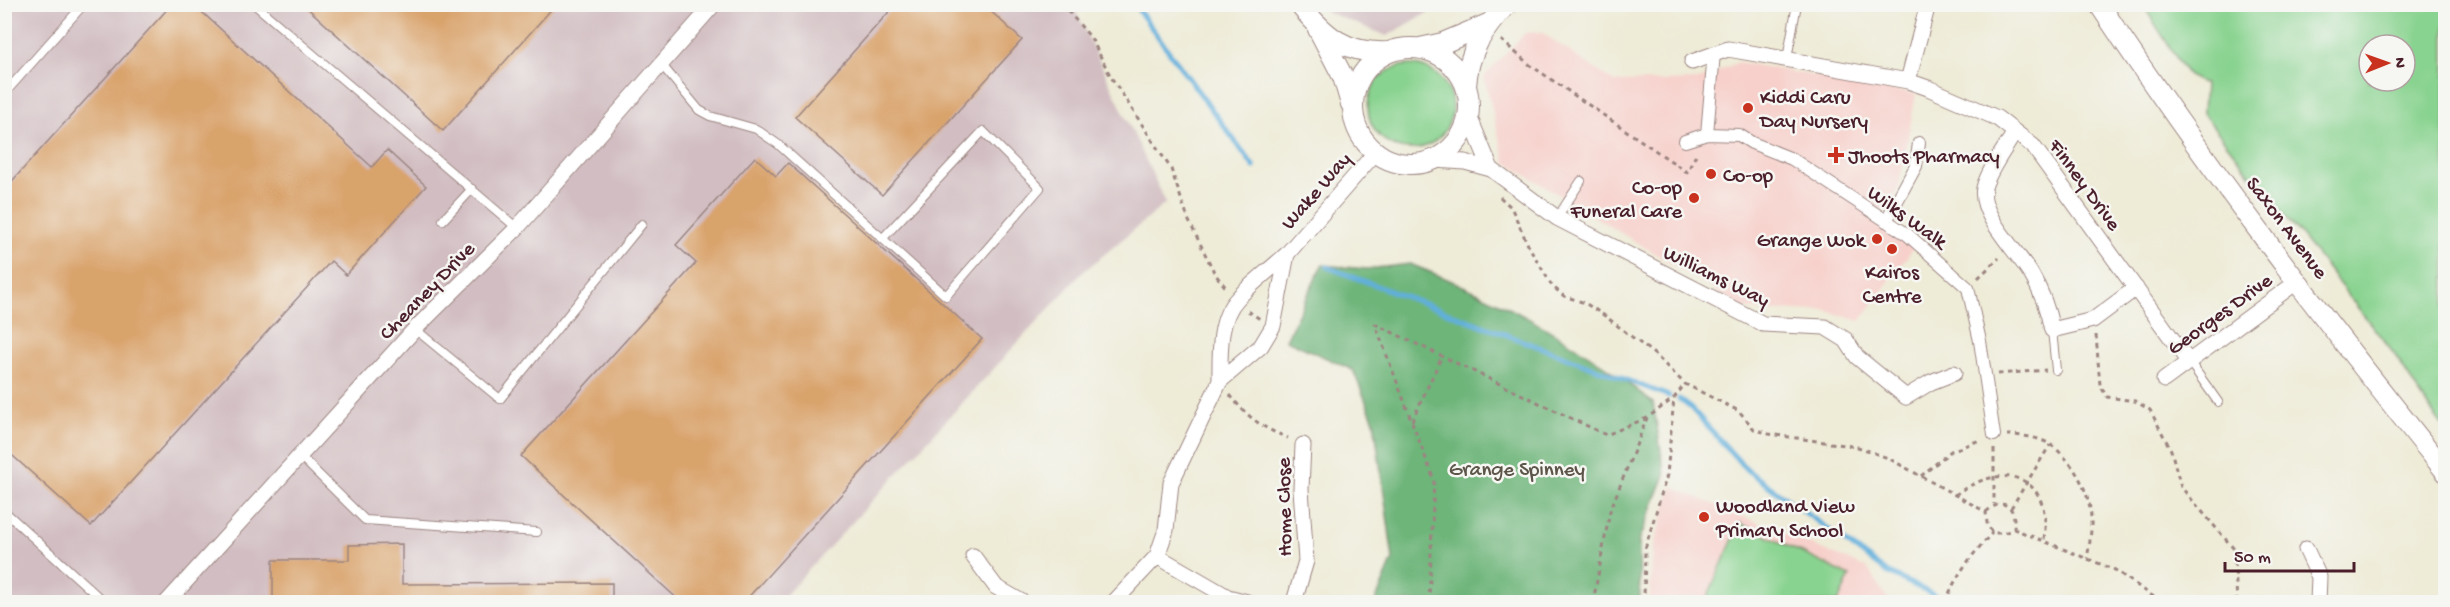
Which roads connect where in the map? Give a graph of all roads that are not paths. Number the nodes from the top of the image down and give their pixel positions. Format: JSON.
{"nodes":[{"id":1,"x":84,"y":4,"type":"edge"},
{"id":2,"x":254,"y":4,"type":"edge"},
{"id":3,"x":714,"y":4,"type":"edge"},
{"id":4,"x":1299,"y":4,"type":"edge"},
{"id":5,"x":1507,"y":4,"type":"edge"},
{"id":6,"x":1797,"y":4,"type":"edge"},
{"id":7,"x":1928,"y":4,"type":"edge"},
{"id":8,"x":2100,"y":4,"type":"edge"},
{"id":9,"x":1316,"y":24,"type":"junction"},
{"id":10,"x":1492,"y":30,"type":"junction"},
{"id":11,"x":1420,"y":48,"type":"junction"},
{"id":12,"x":1388,"y":52,"type":"junction"},
{"id":13,"x":1714,"y":53,"type":"junction"},
{"id":14,"x":1787,"y":59,"type":"junction"},
{"id":15,"x":1692,"y":62,"type":"dead end"},
{"id":16,"x":661,"y":64,"type":"junction"},
{"id":17,"x":1908,"y":81,"type":"junction"},
{"id":18,"x":1466,"y":86,"type":"junction"},
{"id":19,"x":4,"y":94,"type":"edge"},
{"id":20,"x":1352,"y":106,"type":"junction"},
{"id":21,"x":1469,"y":117,"type":"junction"},
{"id":22,"x":2015,"y":132,"type":"junction"},
{"id":23,"x":1707,"y":134,"type":"junction"},
{"id":24,"x":1685,"y":141,"type":"dead end"},
{"id":25,"x":1919,"y":143,"type":"dead end"},
{"id":26,"x":1375,"y":153,"type":"junction"},
{"id":27,"x":1434,"y":160,"type":"junction"},
{"id":28,"x":1491,"y":169,"type":"junction"},
{"id":29,"x":1581,"y":181,"type":"dead end"},
{"id":30,"x":472,"y":189,"type":"junction"},
{"id":31,"x":1557,"y":218,"type":"junction"},
{"id":32,"x":443,"y":220,"type":"dead end"},
{"id":33,"x":1886,"y":221,"type":"junction"},
{"id":34,"x":642,"y":224,"type":"dead end"},
{"id":35,"x":517,"y":228,"type":"junction"},
{"id":36,"x":883,"y":238,"type":"junction"},
{"id":37,"x":1287,"y":254,"type":"junction"},
{"id":38,"x":2298,"y":281,"type":"junction"},
{"id":39,"x":2136,"y":288,"type":"junction"},
{"id":40,"x":415,"y":329,"type":"junction"},
{"id":41,"x":2052,"y":330,"type":"junction"},
{"id":42,"x":2188,"y":361,"type":"junction"},
{"id":43,"x":2056,"y":370,"type":"road end"},
{"id":44,"x":1954,"y":373,"type":"dead end"},
{"id":45,"x":2164,"y":380,"type":"dead end"},
{"id":46,"x":1220,"y":381,"type":"junction"},
{"id":47,"x":2218,"y":402,"type":"dead end"},
{"id":48,"x":1994,"y":435,"type":"road end"},
{"id":49,"x":1303,"y":445,"type":"road end"},
{"id":50,"x":300,"y":456,"type":"junction"},
{"id":51,"x":2445,"y":472,"type":"edge"},
{"id":52,"x":4,"y":511,"type":"edge"},
{"id":53,"x":537,"y":532,"type":"dead end"},
{"id":54,"x":2306,"y":549,"type":"dead end"},
{"id":55,"x":973,"y":556,"type":"dead end"},
{"id":56,"x":1157,"y":556,"type":"junction"},
{"id":57,"x":104,"y":603,"type":"edge"},
{"id":58,"x":167,"y":603,"type":"edge"},
{"id":59,"x":1022,"y":603,"type":"edge"},
{"id":60,"x":1114,"y":603,"type":"edge"},
{"id":61,"x":1247,"y":603,"type":"edge"},
{"id":62,"x":1294,"y":603,"type":"edge"},
{"id":63,"x":2318,"y":603,"type":"edge"}],
"edges":[{"from":1,"to":19,"type":"lane"},
{"from":2,"to":30,"type":"lane"},
{"from":3,"to":16,"type":"street","name":"Cheaney Drive"},
{"from":4,"to":9,"type":"street"},
{"from":5,"to":10,"type":"street"},
{"from":6,"to":14,"type":"lane"},
{"from":7,"to":17,"type":"street"},
{"from":8,"to":38,"type":"street","name":"Saxon Avenue"},
{"from":9,"to":12,"type":"street"},
{"from":9,"to":20,"type":"street"},
{"from":10,"to":11,"type":"street"},
{"from":10,"to":18,"type":"street"},
{"from":11,"to":12,"type":"street"},
{"from":11,"to":18,"type":"street"},
{"from":12,"to":20,"type":"street"},
{"from":13,"to":14,"type":"street","name":"Finney Drive"},
{"from":13,"to":15,"type":"street","name":"Finney Drive"},
{"from":13,"to":23,"type":"street"},
{"from":14,"to":17,"type":"street","name":"Finney Drive"},
{"from":16,"to":35,"type":"street","name":"Cheaney Drive"},
{"from":16,"to":36,"type":"lane"},
{"from":17,"to":22,"type":"street","name":"Finney Drive"},
{"from":18,"to":21,"type":"street"},
{"from":20,"to":26,"type":"street"},
{"from":21,"to":27,"type":"street"},
{"from":21,"to":28,"type":"street"},
{"from":22,"to":39,"type":"street","name":"Finney Drive"},
{"from":22,"to":41,"type":"street"},
{"from":23,"to":24,"type":"street","name":"Wilks Walk"},
{"from":23,"to":33,"type":"street","name":"Wilks Walk"},
{"from":25,"to":33,"type":"street"},
{"from":26,"to":27,"type":"street"},
{"from":26,"to":37,"type":"street","name":"Wake Way"},
{"from":27,"to":28,"type":"street","name":"Williams Way"},
{"from":28,"to":31,"type":"street","name":"Williams Way"},
{"from":29,"to":31,"type":"lane"},
{"from":30,"to":32,"type":"lane"},
{"from":30,"to":35,"type":"lane"},
{"from":31,"to":44,"type":"street","name":"Williams Way"},
{"from":33,"to":48,"type":"street","name":"Wilks Walk"},
{"from":34,"to":40,"type":"lane"},
{"from":35,"to":40,"type":"street","name":"Cheaney Drive"},
{"from":36,"to":36,"type":"lane"},
{"from":37,"to":46,"type":"street","name":"Wake Way"},
{"from":37,"to":46,"type":"street","name":"Wake Way"},
{"from":38,"to":42,"type":"street","name":"Georges Drive"},
{"from":38,"to":51,"type":"street","name":"Saxon Avenue"},
{"from":39,"to":41,"type":"street"},
{"from":39,"to":42,"type":"street","name":"Finney Drive"},
{"from":40,"to":50,"type":"street","name":"Cheaney Drive"},
{"from":41,"to":43,"type":"lane"},
{"from":42,"to":45,"type":"street","name":"Georges Drive"},
{"from":42,"to":47,"type":"lane"},
{"from":46,"to":56,"type":"street","name":"Wake Way"},
{"from":49,"to":62,"type":"street","name":"Home Close"},
{"from":50,"to":53,"type":"lane"},
{"from":50,"to":58,"type":"street","name":"Cheaney Drive"},
{"from":52,"to":57,"type":"lane"},
{"from":54,"to":63,"type":"street"},
{"from":55,"to":59,"type":"street"},
{"from":56,"to":60,"type":"street","name":"Wake Way"},
{"from":56,"to":61,"type":"street"}]}
